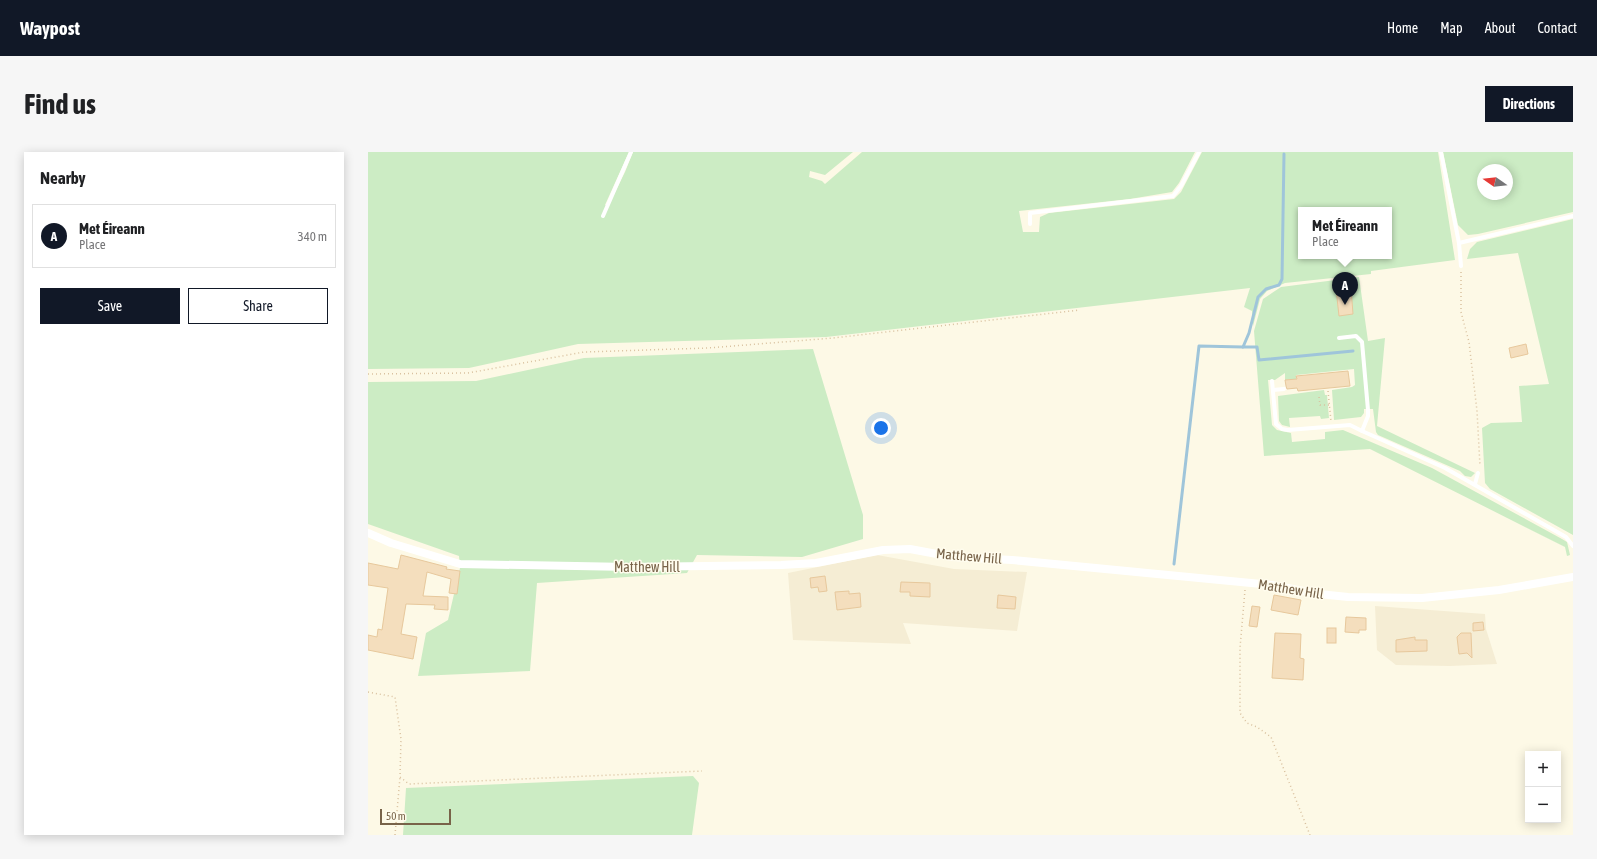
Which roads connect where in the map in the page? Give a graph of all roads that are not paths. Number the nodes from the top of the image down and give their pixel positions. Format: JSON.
{"nodes":[{"id":1,"x":631,"y":152,"type":"edge"},
{"id":2,"x":1199,"y":152,"type":"edge"},
{"id":3,"x":1441,"y":152,"type":"edge"},
{"id":4,"x":603,"y":216,"type":"dead end"},
{"id":5,"x":1573,"y":216,"type":"edge"},
{"id":6,"x":1030,"y":224,"type":"dead end"},
{"id":7,"x":1459,"y":243,"type":"junction"},
{"id":8,"x":1461,"y":266,"type":"road end"},
{"id":9,"x":1339,"y":338,"type":"dead end"},
{"id":10,"x":1272,"y":381,"type":"dead end"},
{"id":11,"x":1284,"y":389,"type":"dead end"},
{"id":12,"x":1273,"y":390,"type":"junction"},
{"id":13,"x":1362,"y":431,"type":"junction"},
{"id":14,"x":1478,"y":473,"type":"road end"},
{"id":15,"x":1475,"y":484,"type":"junction"},
{"id":16,"x":368,"y":533,"type":"edge"},
{"id":17,"x":1573,"y":546,"type":"edge"},
{"id":18,"x":1573,"y":577,"type":"edge"}],
"edges":[{"from":1,"to":4,"type":"lane"},
{"from":2,"to":6,"type":"lane"},
{"from":3,"to":7,"type":"lane"},
{"from":5,"to":7,"type":"lane"},
{"from":7,"to":8,"type":"lane"},
{"from":9,"to":13,"type":"lane"},
{"from":10,"to":12,"type":"lane"},
{"from":11,"to":12,"type":"lane"},
{"from":12,"to":13,"type":"lane"},
{"from":13,"to":15,"type":"lane"},
{"from":14,"to":15,"type":"lane"},
{"from":15,"to":17,"type":"lane"},
{"from":16,"to":18,"type":"street","name":"Matthew Hill"}]}
